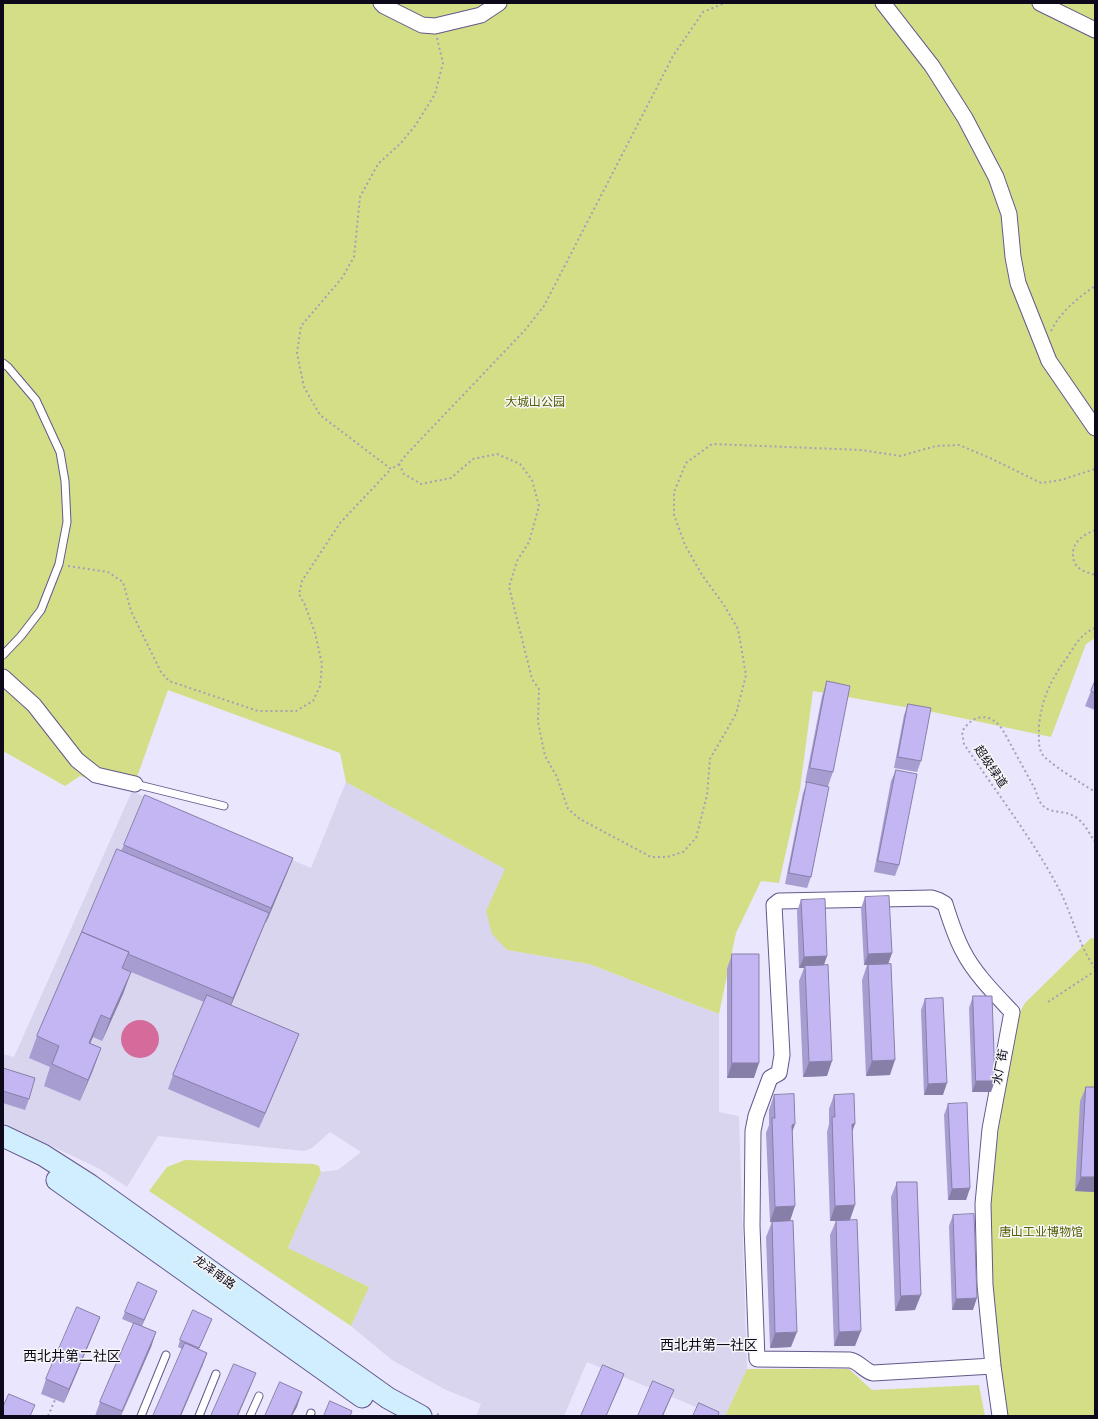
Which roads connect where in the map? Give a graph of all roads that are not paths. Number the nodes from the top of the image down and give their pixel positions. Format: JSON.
{"nodes":[{"id":1,"x":381,"y":3,"type":"edge"},
{"id":2,"x":499,"y":3,"type":"edge"},
{"id":3,"x":883,"y":3,"type":"edge"},
{"id":4,"x":1040,"y":3,"type":"edge"},
{"id":5,"x":1095,"y":30,"type":"edge"},
{"id":6,"x":3,"y":363,"type":"edge"},
{"id":7,"x":1095,"y":428,"type":"edge"},
{"id":8,"x":3,"y":655,"type":"edge"},
{"id":9,"x":3,"y":677,"type":"edge"},
{"id":10,"x":135,"y":784,"type":"joint"},
{"id":11,"x":224,"y":806,"type":"dead end"},
{"id":12,"x":3,"y":1136,"type":"edge"},
{"id":13,"x":3,"y":1152,"type":"edge"},
{"id":14,"x":166,"y":1355,"type":"dead end"},
{"id":15,"x":993,"y":1366,"type":"junction"},
{"id":16,"x":216,"y":1374,"type":"dead end"},
{"id":17,"x":258,"y":1396,"type":"dead end"},
{"id":18,"x":141,"y":1416,"type":"edge"},
{"id":19,"x":198,"y":1416,"type":"edge"},
{"id":20,"x":250,"y":1416,"type":"edge"},
{"id":21,"x":394,"y":1416,"type":"edge"},
{"id":22,"x":421,"y":1416,"type":"edge"},
{"id":23,"x":1000,"y":1416,"type":"edge"}],
"edges":[{"from":1,"to":2,"type":"street"},
{"from":3,"to":7,"type":"street"},
{"from":4,"to":5,"type":"street"},
{"from":6,"to":8,"type":"lane"},
{"from":9,"to":10,"type":"street"},
{"from":10,"to":11,"type":"lane"},
{"from":12,"to":22,"type":"main road","name":"龙泽南路"},
{"from":13,"to":21,"type":"main road","name":"龙泽南路"},
{"from":14,"to":18,"type":"lane"},
{"from":15,"to":15,"type":"street","name":"水厂街"},
{"from":15,"to":23,"type":"street","name":"水厂街"},
{"from":16,"to":19,"type":"lane"},
{"from":17,"to":20,"type":"lane"}]}
